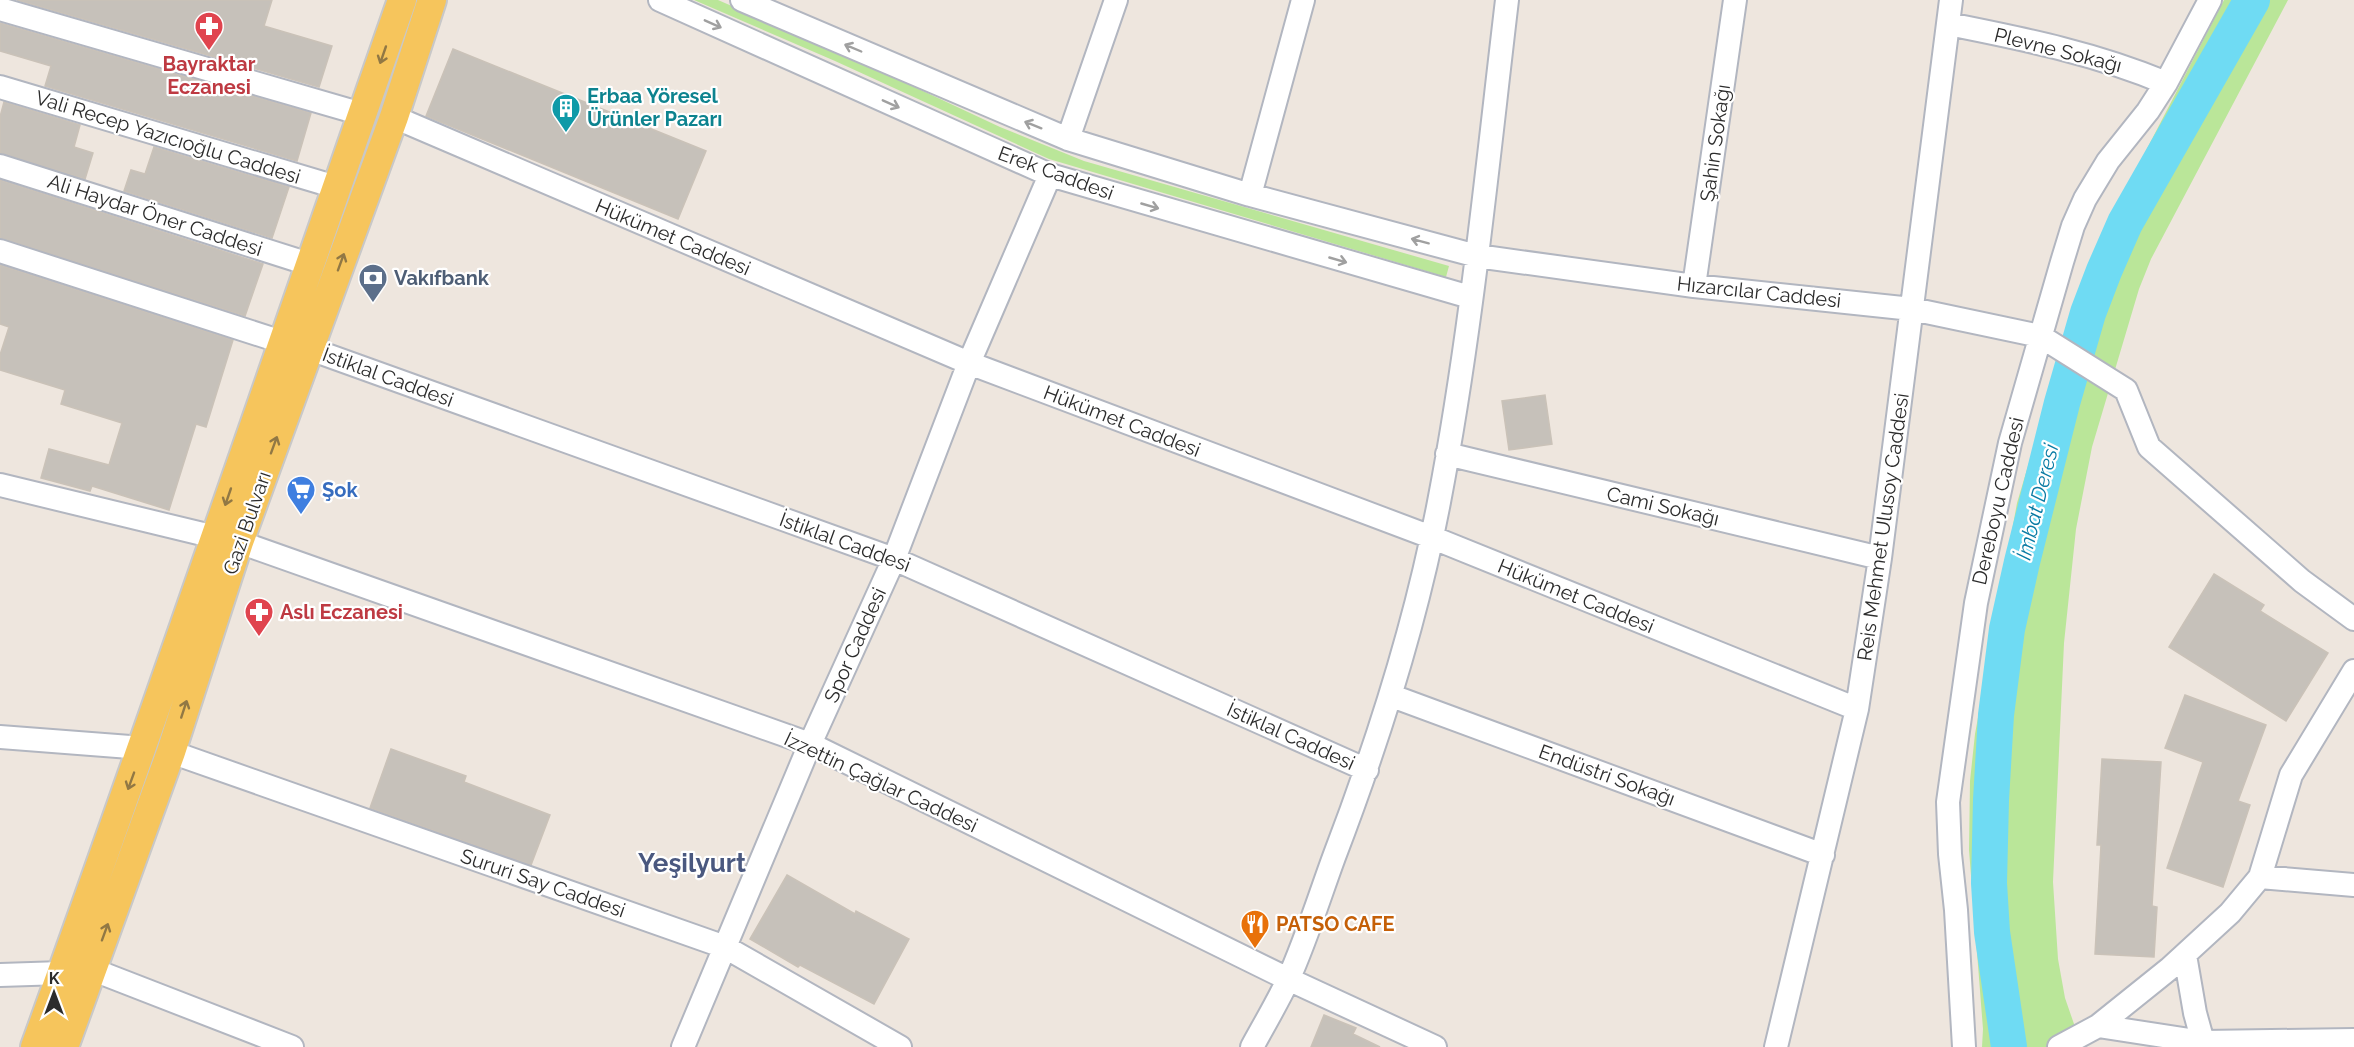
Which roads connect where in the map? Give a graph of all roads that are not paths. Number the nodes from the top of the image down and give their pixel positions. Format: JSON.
{"nodes":[{"id":1,"x":402,"y":0,"type":"edge"},
{"id":2,"x":432,"y":0,"type":"edge"},
{"id":3,"x":660,"y":0,"type":"edge"},
{"id":4,"x":742,"y":0,"type":"edge"},
{"id":5,"x":1116,"y":0,"type":"edge"},
{"id":6,"x":1303,"y":0,"type":"edge"},
{"id":7,"x":1507,"y":0,"type":"edge"},
{"id":8,"x":1735,"y":0,"type":"edge"},
{"id":9,"x":1951,"y":0,"type":"edge"},
{"id":10,"x":2210,"y":0,"type":"edge"},
{"id":11,"x":0,"y":9,"type":"edge"},
{"id":12,"x":1948,"y":24,"type":"junction"},
{"id":13,"x":2166,"y":82,"type":"junction"},
{"id":14,"x":0,"y":87,"type":"edge"},
{"id":15,"x":362,"y":114,"type":"junction"},
{"id":16,"x":394,"y":117,"type":"junction"},
{"id":17,"x":1068,"y":139,"type":"junction"},
{"id":18,"x":0,"y":166,"type":"edge"},
{"id":19,"x":1050,"y":175,"type":"junction"},
{"id":20,"x":336,"y":188,"type":"junction"},
{"id":21,"x":1250,"y":195,"type":"junction"},
{"id":22,"x":0,"y":251,"type":"edge"},
{"id":23,"x":1477,"y":256,"type":"junction"},
{"id":24,"x":309,"y":264,"type":"junction"},
{"id":25,"x":1694,"y":285,"type":"junction"},
{"id":26,"x":1470,"y":297,"type":"junction"},
{"id":27,"x":1912,"y":309,"type":"junction"},
{"id":28,"x":2040,"y":336,"type":"junction"},
{"id":29,"x":282,"y":342,"type":"junction"},
{"id":30,"x":310,"y":349,"type":"junction"},
{"id":31,"x":969,"y":363,"type":"junction"},
{"id":32,"x":1447,"y":454,"type":"junction"},
{"id":33,"x":0,"y":485,"type":"edge"},
{"id":34,"x":1431,"y":537,"type":"junction"},
{"id":35,"x":227,"y":539,"type":"junction"},
{"id":36,"x":1880,"y":558,"type":"junction"},
{"id":37,"x":894,"y":559,"type":"junction"},
{"id":38,"x":2354,"y":619,"type":"edge"},
{"id":39,"x":2354,"y":670,"type":"edge"},
{"id":40,"x":1392,"y":696,"type":"junction"},
{"id":41,"x":1857,"y":709,"type":"junction"},
{"id":42,"x":0,"y":737,"type":"edge"},
{"id":43,"x":810,"y":744,"type":"junction"},
{"id":44,"x":157,"y":750,"type":"junction"},
{"id":45,"x":1367,"y":770,"type":"junction"},
{"id":46,"x":1823,"y":855,"type":"junction"},
{"id":47,"x":2260,"y":877,"type":"junction"},
{"id":48,"x":2354,"y":885,"type":"edge"},
{"id":49,"x":725,"y":947,"type":"junction"},
{"id":50,"x":2185,"y":955,"type":"junction"},
{"id":51,"x":91,"y":969,"type":"junction"},
{"id":52,"x":62,"y":973,"type":"junction"},
{"id":53,"x":0,"y":975,"type":"edge"},
{"id":54,"x":1288,"y":979,"type":"junction"},
{"id":55,"x":2098,"y":1026,"type":"junction"},
{"id":56,"x":2354,"y":1040,"type":"edge"},
{"id":57,"x":2064,"y":1044,"type":"edge"},
{"id":58,"x":2212,"y":1044,"type":"edge"},
{"id":59,"x":35,"y":1047,"type":"edge"},
{"id":60,"x":64,"y":1047,"type":"edge"},
{"id":61,"x":292,"y":1047,"type":"edge"},
{"id":62,"x":683,"y":1047,"type":"edge"},
{"id":63,"x":900,"y":1047,"type":"edge"},
{"id":64,"x":1252,"y":1047,"type":"edge"},
{"id":65,"x":1435,"y":1047,"type":"edge"},
{"id":66,"x":1776,"y":1047,"type":"edge"},
{"id":67,"x":1964,"y":1047,"type":"edge"}],
"edges":[{"from":1,"to":15,"type":"main road","name":"Gazi Bulvarı","one_way":true},
{"from":2,"to":16,"type":"main road","name":"Gazi Bulvarı"},
{"from":3,"to":19,"type":"street","name":"Erek Caddesi","one_way":true},
{"from":17,"to":4,"type":"street","name":"Erek Caddesi","one_way":true},
{"from":5,"to":17,"type":"street"},
{"from":6,"to":21,"type":"street"},
{"from":7,"to":23,"type":"street"},
{"from":8,"to":25,"type":"street","name":"Şahin Sokağı"},
{"from":9,"to":12,"type":"street","name":"Reis Mehmet Ulusoy Caddesi"},
{"from":10,"to":13,"type":"street","name":"Dereboyu Caddesi"},
{"from":11,"to":15,"type":"street"},
{"from":12,"to":13,"type":"street","name":"Plevne Sokağı"},
{"from":12,"to":27,"type":"street","name":"Reis Mehmet Ulusoy Caddesi"},
{"from":13,"to":28,"type":"street","name":"Dereboyu Caddesi"},
{"from":14,"to":20,"type":"street","name":"Vali Recep Yazıcıoğlu Caddesi"},
{"from":15,"to":20,"type":"main road","name":"Gazi Bulvarı"},
{"from":30,"to":16,"type":"main road","name":"Gazi Bulvarı","one_way":true},
{"from":16,"to":31,"type":"street","name":"Hükümet Caddesi"},
{"from":17,"to":21,"type":"street","name":"Erek Caddesi"},
{"from":18,"to":24,"type":"street","name":"Ali Haydar Öner Caddesi"},
{"from":19,"to":26,"type":"street","name":"Erek Caddesi","one_way":true},
{"from":19,"to":31,"type":"street","name":"Spor Caddesi"},
{"from":20,"to":24,"type":"main road","name":"Gazi Bulvarı"},
{"from":23,"to":21,"type":"street","name":"Erek Caddesi","one_way":true},
{"from":22,"to":29,"type":"street"},
{"from":23,"to":25,"type":"street","name":"Hızarcılar Caddesi"},
{"from":23,"to":26,"type":"street"},
{"from":24,"to":29,"type":"main road","name":"Gazi Bulvarı"},
{"from":25,"to":27,"type":"street","name":"Hızarcılar Caddesi"},
{"from":26,"to":32,"type":"street"},
{"from":27,"to":28,"type":"street","name":"Hızarcılar Caddesi"},
{"from":27,"to":36,"type":"street","name":"Reis Mehmet Ulusoy Caddesi"},
{"from":28,"to":38,"type":"street"},
{"from":28,"to":67,"type":"street","name":"Dereboyu Caddesi"},
{"from":29,"to":35,"type":"main road","name":"Gazi Bulvarı","one_way":true},
{"from":35,"to":30,"type":"main road","name":"Gazi Bulvarı","one_way":true},
{"from":30,"to":37,"type":"street","name":"İstiklal Caddesi"},
{"from":31,"to":34,"type":"street","name":"Hükümet Caddesi"},
{"from":31,"to":37,"type":"street","name":"Spor Caddesi"},
{"from":32,"to":34,"type":"street"},
{"from":32,"to":36,"type":"street","name":"Cami Sokağı"},
{"from":33,"to":35,"type":"street","name":"İzzettin Çağlar Caddesi"},
{"from":34,"to":40,"type":"street"},
{"from":34,"to":41,"type":"street","name":"Hükümet Caddesi"},
{"from":35,"to":43,"type":"street","name":"İzzettin Çağlar Caddesi"},
{"from":35,"to":44,"type":"main road","name":"Gazi Bulvarı"},
{"from":36,"to":41,"type":"street","name":"Reis Mehmet Ulusoy Caddesi"},
{"from":37,"to":43,"type":"street","name":"Spor Caddesi"},
{"from":37,"to":45,"type":"street","name":"İstiklal Caddesi"},
{"from":39,"to":47,"type":"street"},
{"from":40,"to":45,"type":"street"},
{"from":40,"to":46,"type":"street","name":"Endüstri Sokağı"},
{"from":41,"to":46,"type":"street","name":"Reis Mehmet Ulusoy Caddesi"},
{"from":42,"to":44,"type":"street","name":"Sururi Say Caddesi"},
{"from":43,"to":49,"type":"street","name":"Spor Caddesi"},
{"from":43,"to":54,"type":"street","name":"İzzettin Çağlar Caddesi"},
{"from":44,"to":49,"type":"street","name":"Sururi Say Caddesi"},
{"from":51,"to":44,"type":"main road","name":"Gazi Bulvarı","one_way":true},
{"from":44,"to":52,"type":"main road","name":"Gazi Bulvarı","one_way":true},
{"from":45,"to":54,"type":"street"},
{"from":46,"to":66,"type":"street","name":"Reis Mehmet Ulusoy Caddesi"},
{"from":47,"to":48,"type":"street"},
{"from":47,"to":50,"type":"street"},
{"from":49,"to":62,"type":"street","name":"Spor Caddesi"},
{"from":49,"to":63,"type":"street","name":"Sururi Say Caddesi"},
{"from":50,"to":55,"type":"street"},
{"from":50,"to":58,"type":"street"},
{"from":51,"to":60,"type":"main road","name":"Gazi Bulvarı"},
{"from":51,"to":61,"type":"street"},
{"from":52,"to":53,"type":"street"},
{"from":52,"to":59,"type":"main road","name":"Gazi Bulvarı"},
{"from":54,"to":64,"type":"street"},
{"from":54,"to":65,"type":"street","name":"İzzettin Çağlar Caddesi"},
{"from":55,"to":57,"type":"street"},
{"from":55,"to":58,"type":"street"},
{"from":56,"to":58,"type":"street"}]}
